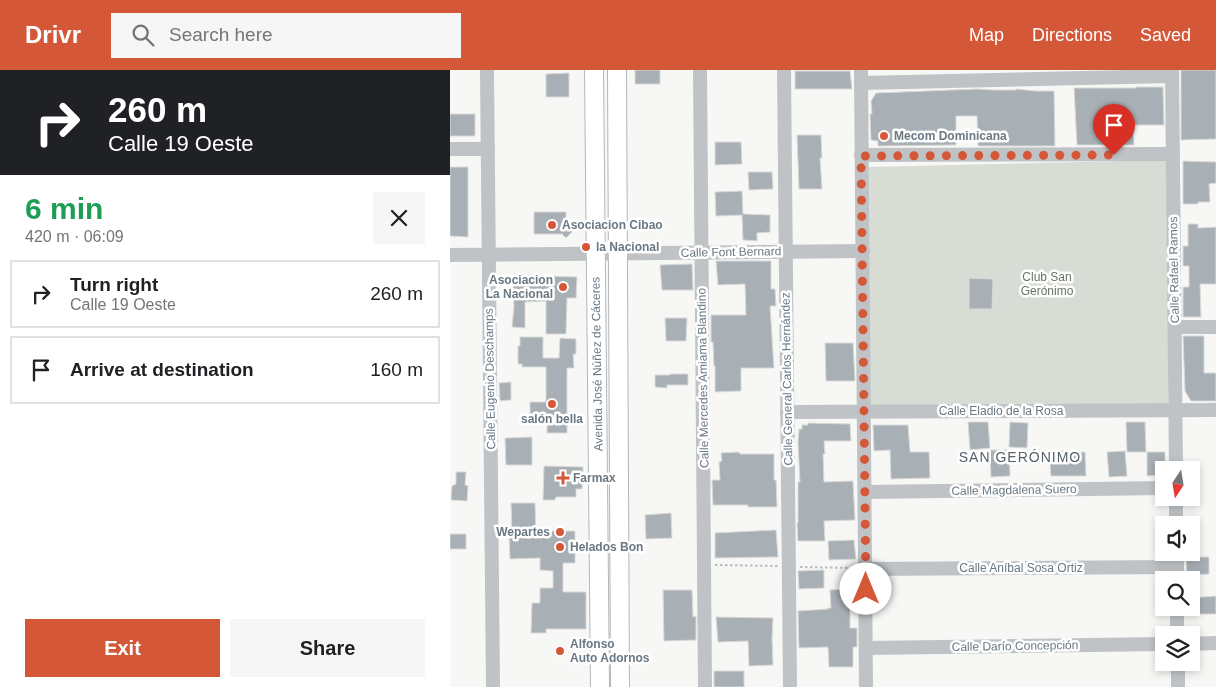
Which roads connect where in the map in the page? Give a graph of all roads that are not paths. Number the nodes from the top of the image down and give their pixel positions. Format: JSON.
{"nodes":[{"id":1,"x":487,"y":70,"type":"edge"},
{"id":2,"x":594,"y":70,"type":"edge"},
{"id":3,"x":616,"y":70,"type":"edge"},
{"id":4,"x":700,"y":70,"type":"edge"},
{"id":5,"x":784,"y":70,"type":"edge"},
{"id":6,"x":1172,"y":73,"type":"edge"},
{"id":7,"x":861,"y":76,"type":"edge"},
{"id":8,"x":450,"y":149,"type":"edge"},
{"id":9,"x":488,"y":149,"type":"junction"},
{"id":10,"x":1173,"y":154,"type":"junction"},
{"id":11,"x":861,"y":156,"type":"junction"},
{"id":12,"x":786,"y":251,"type":"junction"},
{"id":13,"x":863,"y":251,"type":"junction"},
{"id":14,"x":701,"y":252,"type":"junction"},
{"id":15,"x":596,"y":254,"type":"junction"},
{"id":16,"x":618,"y":254,"type":"junction"},
{"id":17,"x":450,"y":255,"type":"edge"},
{"id":18,"x":489,"y":255,"type":"junction"},
{"id":19,"x":1175,"y":327,"type":"junction"},
{"id":20,"x":1216,"y":327,"type":"edge"},
{"id":21,"x":1175,"y":410,"type":"junction"},
{"id":22,"x":1216,"y":410,"type":"edge"},
{"id":23,"x":787,"y":412,"type":"junction"},
{"id":24,"x":864,"y":412,"type":"junction"},
{"id":25,"x":1176,"y":461,"type":"edge"},
{"id":26,"x":1155,"y":488,"type":"edge"},
{"id":27,"x":865,"y":492,"type":"junction"},
{"id":28,"x":865,"y":569,"type":"junction"},
{"id":29,"x":1155,"y":574,"type":"edge"},
{"id":30,"x":1155,"y":644,"type":"edge"},
{"id":31,"x":1200,"y":644,"type":"edge"},
{"id":32,"x":1216,"y":644,"type":"edge"},
{"id":33,"x":866,"y":648,"type":"junction"},
{"id":34,"x":1178,"y":671,"type":"edge"},
{"id":35,"x":493,"y":687,"type":"edge"},
{"id":36,"x":600,"y":687,"type":"edge"},
{"id":37,"x":620,"y":687,"type":"edge"},
{"id":38,"x":705,"y":687,"type":"edge"},
{"id":39,"x":790,"y":687,"type":"edge"},
{"id":40,"x":866,"y":687,"type":"edge"},
{"id":41,"x":1178,"y":687,"type":"edge"}],
"edges":[{"from":1,"to":9,"type":"street","name":"Calle Eugenio Deschamps"},
{"from":2,"to":15,"type":"main road","name":"Avenida José Núñez de Cáceres"},
{"from":3,"to":16,"type":"main road","name":"Avenida José Núñez de Cáceres"},
{"from":4,"to":14,"type":"street","name":"Calle Mercedes Amiama Blandino"},
{"from":5,"to":12,"type":"street","name":"Calle General Carlos Hernández"},
{"from":6,"to":7,"type":"street"},
{"from":6,"to":10,"type":"street","name":"Calle Rafael Ramos"},
{"from":7,"to":11,"type":"street"},
{"from":8,"to":9,"type":"street"},
{"from":9,"to":18,"type":"street","name":"Calle Eugenio Deschamps"},
{"from":10,"to":11,"type":"street"},
{"from":10,"to":19,"type":"street","name":"Calle Rafael Ramos"},
{"from":11,"to":13,"type":"street"},
{"from":12,"to":13,"type":"street","name":"Calle Font Bernard"},
{"from":12,"to":14,"type":"street","name":"Calle Font Bernard"},
{"from":12,"to":23,"type":"street","name":"Calle General Carlos Hernández"},
{"from":13,"to":24,"type":"street"},
{"from":14,"to":16,"type":"street","name":"Calle Font Bernard"},
{"from":14,"to":38,"type":"street","name":"Calle Mercedes Amiama Blandino"},
{"from":15,"to":16,"type":"street","name":"Calle Font Bernard"},
{"from":15,"to":18,"type":"street","name":"Calle Font Bernard"},
{"from":15,"to":36,"type":"main road","name":"Avenida José Núñez de Cáceres"},
{"from":16,"to":37,"type":"main road","name":"Avenida José Núñez de Cáceres"},
{"from":17,"to":18,"type":"street","name":"Calle Font Bernard"},
{"from":18,"to":35,"type":"street","name":"Calle Eugenio Deschamps"},
{"from":19,"to":20,"type":"street"},
{"from":19,"to":21,"type":"street","name":"Calle Rafael Ramos"},
{"from":21,"to":22,"type":"street","name":"Calle Eladio de la Rosa"},
{"from":21,"to":24,"type":"street","name":"Calle Eladio de la Rosa"},
{"from":21,"to":25,"type":"street","name":"Calle Rafael Ramos"},
{"from":23,"to":24,"type":"street","name":"Calle Eladio de la Rosa"},
{"from":23,"to":39,"type":"street","name":"Calle General Carlos Hernández"},
{"from":24,"to":27,"type":"street"},
{"from":26,"to":27,"type":"street","name":"Calle Magdalena Suero"},
{"from":27,"to":28,"type":"street"},
{"from":28,"to":29,"type":"street","name":"Calle Aníbal Sosa Ortiz"},
{"from":28,"to":33,"type":"street"},
{"from":30,"to":33,"type":"street","name":"Calle Darío Concepción"},
{"from":31,"to":32,"type":"street"},
{"from":33,"to":40,"type":"street"},
{"from":34,"to":41,"type":"street"}]}
